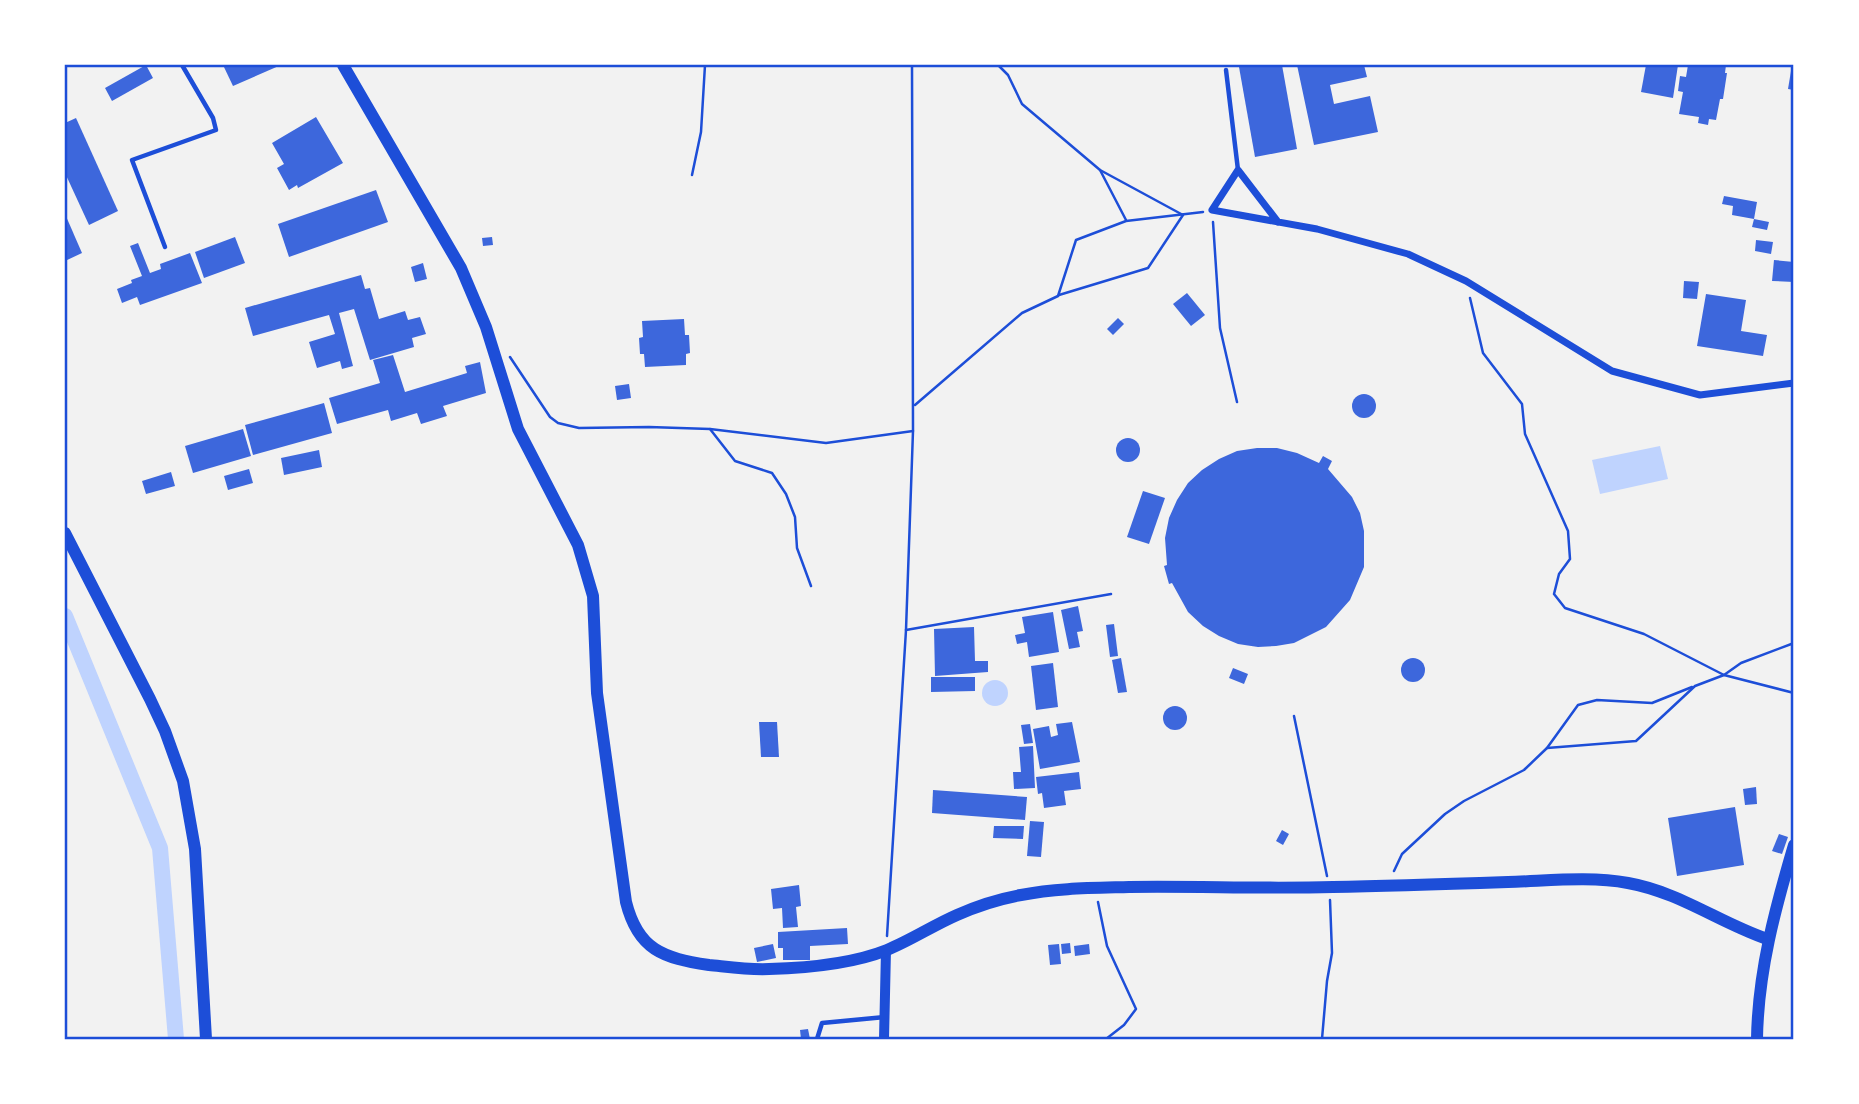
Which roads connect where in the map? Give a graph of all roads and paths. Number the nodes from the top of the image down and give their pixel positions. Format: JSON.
{"nodes":[{"id":1,"x":182,"y":65,"type":"edge"},
{"id":2,"x":343,"y":65,"type":"edge"},
{"id":3,"x":705,"y":65,"type":"edge"},
{"id":4,"x":912,"y":65,"type":"edge"},
{"id":5,"x":998,"y":65,"type":"edge"},
{"id":6,"x":1226,"y":70,"type":"dead end"},
{"id":7,"x":1101,"y":170,"type":"junction"},
{"id":8,"x":1238,"y":170,"type":"junction"},
{"id":9,"x":692,"y":175,"type":"dead end"},
{"id":10,"x":1212,"y":210,"type":"junction"},
{"id":11,"x":1183,"y":215,"type":"junction"},
{"id":12,"x":1126,"y":221,"type":"junction"},
{"id":13,"x":1278,"y":222,"type":"junction"},
{"id":14,"x":165,"y":247,"type":"dead end"},
{"id":15,"x":1466,"y":281,"type":"junction"},
{"id":16,"x":1058,"y":296,"type":"junction"},
{"id":17,"x":508,"y":354,"type":"dead end"},
{"id":18,"x":1794,"y":383,"type":"edge"},
{"id":19,"x":1237,"y":402,"type":"dead end"},
{"id":20,"x":913,"y":406,"type":"junction"},
{"id":21,"x":710,"y":429,"type":"junction"},
{"id":22,"x":913,"y":432,"type":"junction"},
{"id":23,"x":65,"y":533,"type":"edge"},
{"id":24,"x":811,"y":586,"type":"dead end"},
{"id":25,"x":1111,"y":594,"type":"dead end"},
{"id":26,"x":906,"y":630,"type":"junction"},
{"id":27,"x":1794,"y":643,"type":"edge"},
{"id":28,"x":1724,"y":675,"type":"junction"},
{"id":29,"x":1695,"y":686,"type":"junction"},
{"id":30,"x":1794,"y":693,"type":"edge"},
{"id":31,"x":1547,"y":748,"type":"junction"},
{"id":32,"x":1794,"y":845,"type":"edge"},
{"id":33,"x":1394,"y":885,"type":"junction"},
{"id":34,"x":1097,"y":888,"type":"junction"},
{"id":35,"x":1767,"y":939,"type":"junction"},
{"id":36,"x":886,"y":950,"type":"junction"},
{"id":37,"x":886,"y":1017,"type":"junction"},
{"id":38,"x":206,"y":1039,"type":"edge"},
{"id":39,"x":817,"y":1039,"type":"edge"},
{"id":40,"x":884,"y":1039,"type":"edge"},
{"id":41,"x":1106,"y":1039,"type":"edge"},
{"id":42,"x":1757,"y":1039,"type":"edge"}],
"edges":[{"from":1,"to":14,"type":"lane"},
{"from":2,"to":36,"type":"main road"},
{"from":3,"to":9,"type":"path"},
{"from":4,"to":20,"type":"path"},
{"from":5,"to":7,"type":"path"},
{"from":6,"to":8,"type":"lane"},
{"from":7,"to":11,"type":"path"},
{"from":7,"to":12,"type":"path"},
{"from":8,"to":10,"type":"street"},
{"from":8,"to":13,"type":"street"},
{"from":10,"to":11,"type":"path"},
{"from":10,"to":13,"type":"street"},
{"from":10,"to":19,"type":"path"},
{"from":11,"to":12,"type":"path"},
{"from":11,"to":16,"type":"path"},
{"from":12,"to":16,"type":"path"},
{"from":13,"to":15,"type":"street"},
{"from":15,"to":18,"type":"street"},
{"from":15,"to":28,"type":"path"},
{"from":16,"to":20,"type":"path"},
{"from":17,"to":21,"type":"path"},
{"from":20,"to":22,"type":"path"},
{"from":21,"to":22,"type":"path"},
{"from":21,"to":24,"type":"path"},
{"from":22,"to":26,"type":"path"},
{"from":23,"to":38,"type":"main road"},
{"from":25,"to":26,"type":"path"},
{"from":26,"to":36,"type":"path"},
{"from":27,"to":28,"type":"path"},
{"from":28,"to":29,"type":"path"},
{"from":28,"to":30,"type":"path"},
{"from":29,"to":31,"type":"path"},
{"from":29,"to":31,"type":"path"},
{"from":31,"to":33,"type":"path"},
{"from":32,"to":35,"type":"main road"},
{"from":33,"to":34,"type":"main road"},
{"from":33,"to":35,"type":"main road"},
{"from":34,"to":36,"type":"main road"},
{"from":34,"to":41,"type":"path"},
{"from":35,"to":42,"type":"main road"},
{"from":36,"to":37,"type":"street"},
{"from":37,"to":39,"type":"lane"},
{"from":37,"to":40,"type":"street"}]}
